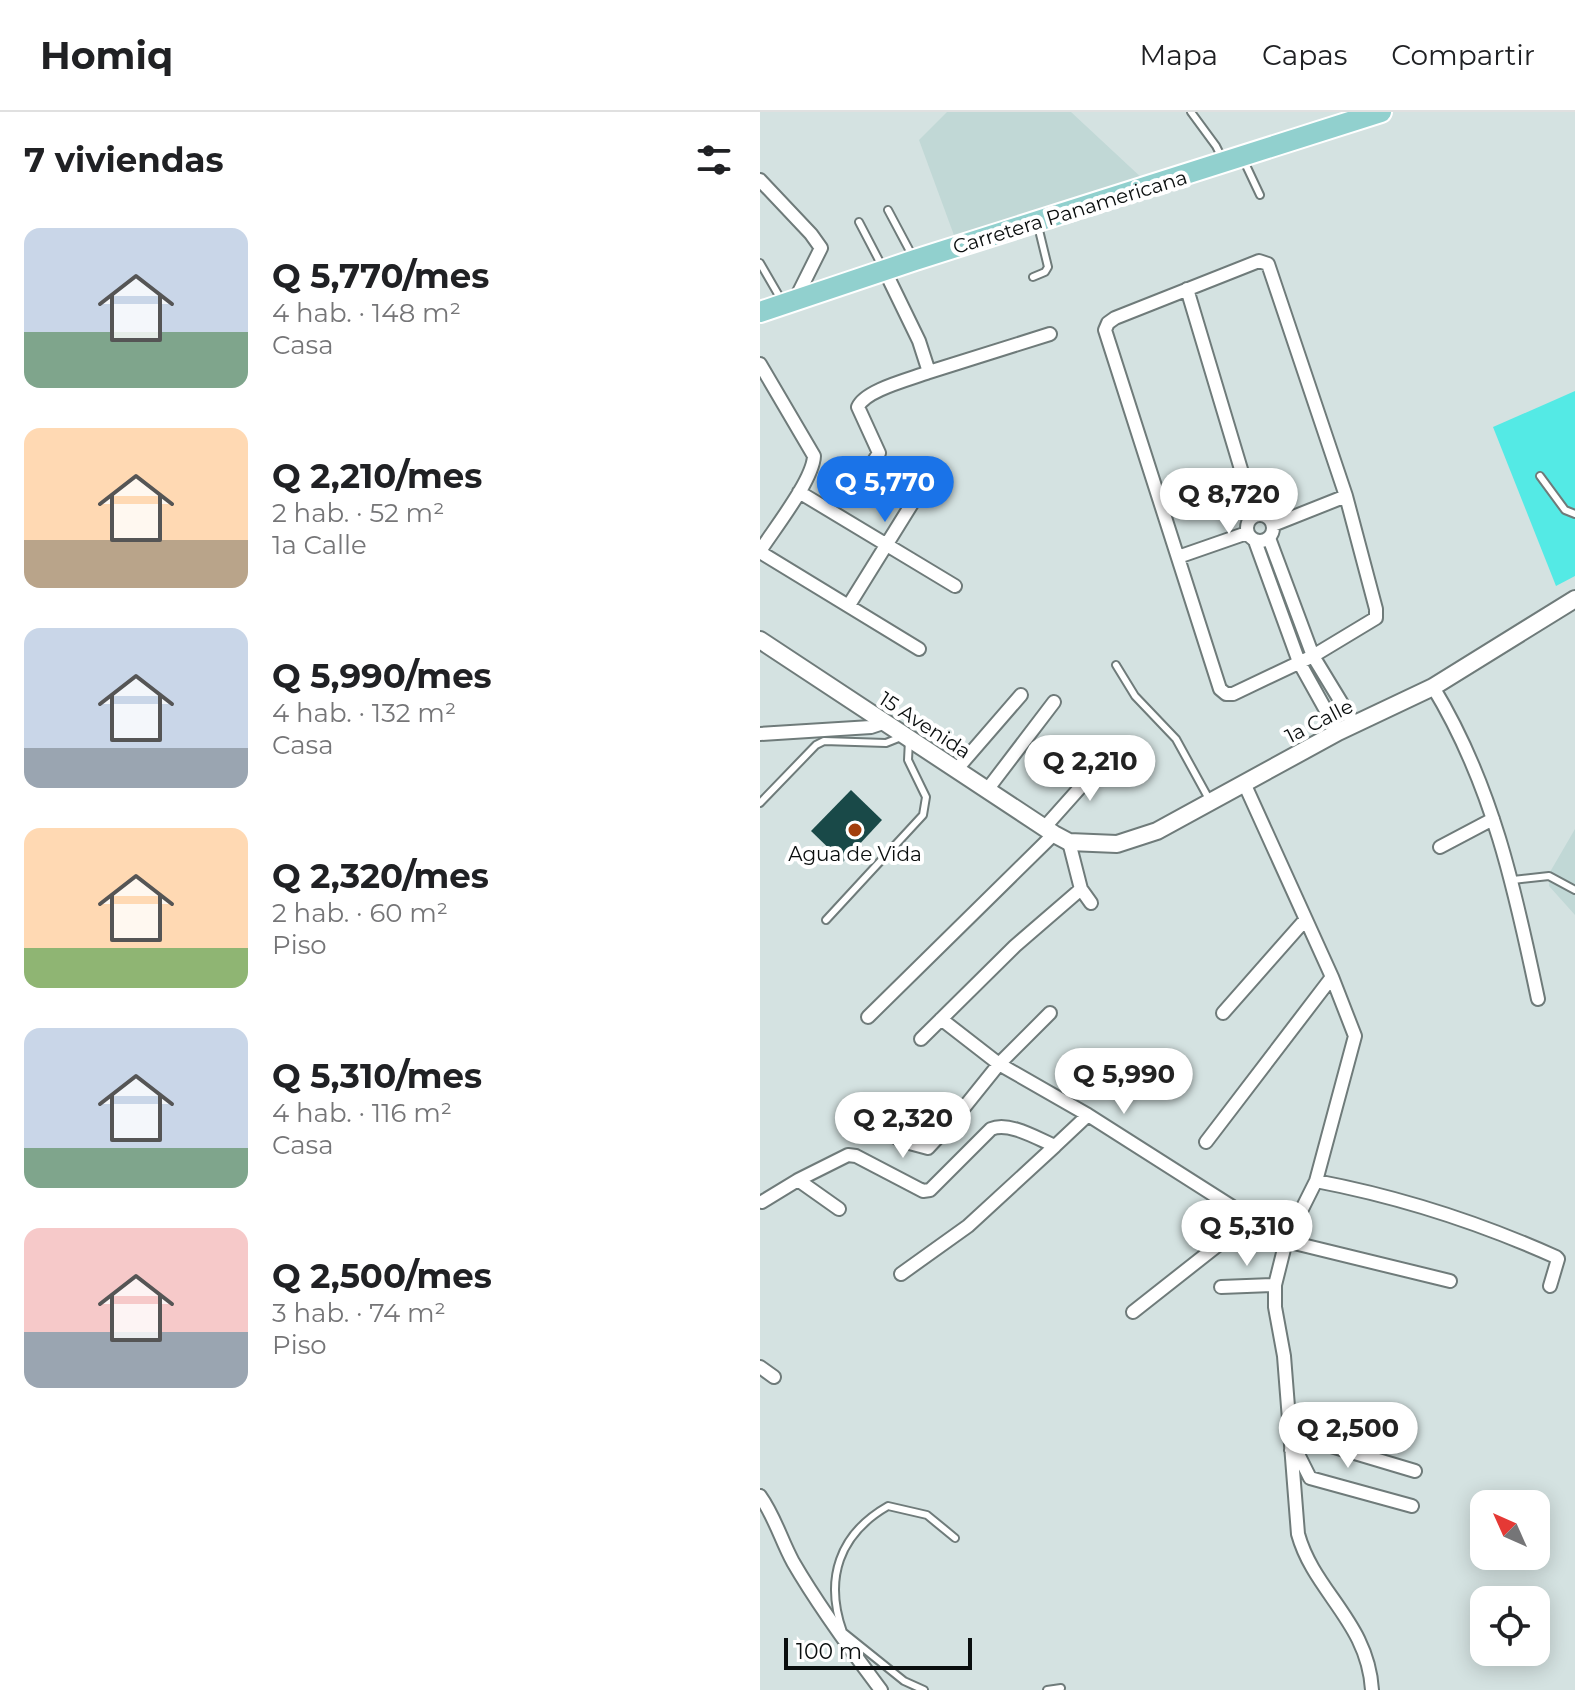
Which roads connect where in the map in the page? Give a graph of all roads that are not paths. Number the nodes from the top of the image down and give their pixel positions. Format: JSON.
{"nodes":[{"id":1,"x":1191,"y":112,"type":"edge"},
{"id":2,"x":1381,"y":112,"type":"edge"},
{"id":3,"x":1233,"y":161,"type":"junction"},
{"id":4,"x":760,"y":180,"type":"edge"},
{"id":5,"x":1260,"y":195,"type":"dead end"},
{"id":6,"x":888,"y":210,"type":"dead end"},
{"id":7,"x":859,"y":222,"type":"dead end"},
{"id":8,"x":1037,"y":223,"type":"junction"},
{"id":9,"x":915,"y":260,"type":"junction"},
{"id":10,"x":760,"y":263,"type":"edge"},
{"id":11,"x":885,"y":271,"type":"junction"},
{"id":12,"x":1033,"y":277,"type":"dead end"},
{"id":13,"x":1187,"y":289,"type":"junction"},
{"id":14,"x":789,"y":302,"type":"junction"},
{"id":15,"x":760,"y":312,"type":"edge"},
{"id":16,"x":1050,"y":334,"type":"dead end"},
{"id":17,"x":760,"y":364,"type":"edge"},
{"id":18,"x":929,"y":372,"type":"junction"},
{"id":19,"x":931,"y":473,"type":"dead end"},
{"id":20,"x":1540,"y":476,"type":"dead end"},
{"id":21,"x":863,"y":478,"type":"dead end"},
{"id":22,"x":799,"y":492,"type":"junction"},
{"id":23,"x":1346,"y":496,"type":"junction"},
{"id":24,"x":1575,"y":514,"type":"edge"},
{"id":25,"x":1255,"y":516,"type":"junction"},
{"id":26,"x":1261,"y":534,"type":"junction"},
{"id":27,"x":888,"y":547,"type":"junction"},
{"id":28,"x":760,"y":551,"type":"edge"},
{"id":29,"x":1178,"y":557,"type":"junction"},
{"id":30,"x":955,"y":586,"type":"dead end"},
{"id":31,"x":1575,"y":599,"type":"edge"},
{"id":32,"x":849,"y":605,"type":"junction"},
{"id":33,"x":760,"y":640,"type":"edge"},
{"id":34,"x":919,"y":649,"type":"dead end"},
{"id":35,"x":1313,"y":656,"type":"junction"},
{"id":36,"x":1299,"y":662,"type":"junction"},
{"id":37,"x":1116,"y":665,"type":"dead end"},
{"id":38,"x":1433,"y":687,"type":"junction"},
{"id":39,"x":1021,"y":695,"type":"dead end"},
{"id":40,"x":1054,"y":702,"type":"dead end"},
{"id":41,"x":883,"y":723,"type":"junction"},
{"id":42,"x":1355,"y":725,"type":"junction"},
{"id":43,"x":1338,"y":732,"type":"junction"},
{"id":44,"x":760,"y":734,"type":"edge"},
{"id":45,"x":906,"y":738,"type":"junction"},
{"id":46,"x":1110,"y":754,"type":"dead end"},
{"id":47,"x":956,"y":770,"type":"junction"},
{"id":48,"x":1244,"y":783,"type":"junction"},
{"id":49,"x":987,"y":790,"type":"junction"},
{"id":50,"x":1211,"y":802,"type":"junction"},
{"id":51,"x":760,"y":803,"type":"edge"},
{"id":52,"x":1493,"y":819,"type":"junction"},
{"id":53,"x":1055,"y":834,"type":"junction"},
{"id":54,"x":1440,"y":847,"type":"dead end"},
{"id":55,"x":1513,"y":880,"type":"junction"},
{"id":56,"x":1081,"y":889,"type":"junction"},
{"id":57,"x":1575,"y":890,"type":"edge"},
{"id":58,"x":1091,"y":903,"type":"dead end"},
{"id":59,"x":826,"y":920,"type":"dead end"},
{"id":60,"x":1305,"y":920,"type":"junction"},
{"id":61,"x":1332,"y":977,"type":"junction"},
{"id":62,"x":1538,"y":999,"type":"dead end"},
{"id":63,"x":1050,"y":1013,"type":"dead end"},
{"id":64,"x":1223,"y":1013,"type":"dead end"},
{"id":65,"x":868,"y":1017,"type":"dead end"},
{"id":66,"x":941,"y":1019,"type":"junction"},
{"id":67,"x":921,"y":1039,"type":"dead end"},
{"id":68,"x":999,"y":1064,"type":"junction"},
{"id":69,"x":1088,"y":1115,"type":"junction"},
{"id":70,"x":874,"y":1124,"type":"dead end"},
{"id":71,"x":1206,"y":1142,"type":"dead end"},
{"id":72,"x":1055,"y":1146,"type":"junction"},
{"id":73,"x":798,"y":1180,"type":"junction"},
{"id":74,"x":1316,"y":1181,"type":"junction"},
{"id":75,"x":762,"y":1202,"type":"edge"},
{"id":76,"x":839,"y":1209,"type":"dead end"},
{"id":77,"x":1251,"y":1219,"type":"junction"},
{"id":78,"x":1286,"y":1241,"type":"junction"},
{"id":79,"x":901,"y":1274,"type":"dead end"},
{"id":80,"x":1450,"y":1281,"type":"dead end"},
{"id":81,"x":1275,"y":1285,"type":"junction"},
{"id":82,"x":1550,"y":1286,"type":"dead end"},
{"id":83,"x":1221,"y":1287,"type":"dead end"},
{"id":84,"x":1133,"y":1312,"type":"dead end"},
{"id":85,"x":760,"y":1367,"type":"edge"},
{"id":86,"x":774,"y":1377,"type":"dead end"},
{"id":87,"x":1291,"y":1434,"type":"junction"},
{"id":88,"x":1291,"y":1450,"type":"junction"},
{"id":89,"x":1415,"y":1471,"type":"dead end"},
{"id":90,"x":760,"y":1496,"type":"edge"},
{"id":91,"x":1412,"y":1506,"type":"dead end"},
{"id":92,"x":955,"y":1538,"type":"dead end"},
{"id":93,"x":840,"y":1630,"type":"junction"},
{"id":94,"x":1061,"y":1688,"type":"dead end"},
{"id":95,"x":881,"y":1690,"type":"edge"},
{"id":96,"x":924,"y":1690,"type":"edge"},
{"id":97,"x":1047,"y":1690,"type":"edge"},
{"id":98,"x":1372,"y":1690,"type":"edge"}],
"edges":[{"from":1,"to":3,"type":"lane"},
{"from":2,"to":3,"type":"main road","name":"Carretera Panamericana"},
{"from":3,"to":5,"type":"lane"},
{"from":3,"to":8,"type":"main road","name":"Carretera Panamericana"},
{"from":4,"to":14,"type":"street"},
{"from":6,"to":9,"type":"lane"},
{"from":7,"to":11,"type":"lane"},
{"from":8,"to":9,"type":"main road","name":"Carretera Panamericana"},
{"from":8,"to":12,"type":"lane"},
{"from":9,"to":11,"type":"main road","name":"Carretera Panamericana"},
{"from":10,"to":14,"type":"lane"},
{"from":11,"to":14,"type":"main road","name":"Carretera Panamericana"},
{"from":11,"to":18,"type":"street"},
{"from":13,"to":23,"type":"street"},
{"from":13,"to":25,"type":"street"},
{"from":13,"to":29,"type":"street"},
{"from":14,"to":15,"type":"main road","name":"Carretera Panamericana"},
{"from":16,"to":18,"type":"street"},
{"from":17,"to":22,"type":"street"},
{"from":18,"to":21,"type":"street"},
{"from":19,"to":27,"type":"street"},
{"from":20,"to":24,"type":"lane"},
{"from":22,"to":27,"type":"street"},
{"from":22,"to":28,"type":"street"},
{"from":23,"to":26,"type":"street"},
{"from":23,"to":35,"type":"street"},
{"from":25,"to":26,"type":"street"},
{"from":25,"to":26,"type":"street"},
{"from":26,"to":29,"type":"street"},
{"from":26,"to":35,"type":"street"},
{"from":26,"to":36,"type":"street"},
{"from":27,"to":30,"type":"street"},
{"from":27,"to":32,"type":"street"},
{"from":28,"to":32,"type":"street"},
{"from":29,"to":36,"type":"street"},
{"from":31,"to":38,"type":"street","name":"1a Calle"},
{"from":32,"to":34,"type":"street"},
{"from":33,"to":41,"type":"street","name":"15 Avenida"},
{"from":35,"to":36,"type":"street"},
{"from":35,"to":42,"type":"street"},
{"from":36,"to":43,"type":"street"},
{"from":37,"to":50,"type":"lane"},
{"from":38,"to":42,"type":"street","name":"1a Calle"},
{"from":38,"to":52,"type":"street"},
{"from":39,"to":47,"type":"street"},
{"from":40,"to":49,"type":"street"},
{"from":41,"to":44,"type":"street"},
{"from":41,"to":45,"type":"street","name":"15 Avenida"},
{"from":42,"to":43,"type":"street","name":"1a Calle"},
{"from":43,"to":48,"type":"street","name":"1a Calle"},
{"from":45,"to":47,"type":"street","name":"15 Avenida"},
{"from":45,"to":51,"type":"lane"},
{"from":45,"to":59,"type":"lane"},
{"from":46,"to":53,"type":"street"},
{"from":47,"to":49,"type":"street","name":"15 Avenida"},
{"from":48,"to":50,"type":"street","name":"1a Calle"},
{"from":48,"to":60,"type":"street"},
{"from":49,"to":53,"type":"street","name":"15 Avenida"},
{"from":50,"to":53,"type":"street","name":"1a Calle"},
{"from":52,"to":54,"type":"street"},
{"from":52,"to":55,"type":"street"},
{"from":53,"to":56,"type":"street"},
{"from":53,"to":65,"type":"street"},
{"from":55,"to":57,"type":"lane"},
{"from":55,"to":62,"type":"street"},
{"from":56,"to":58,"type":"street"},
{"from":56,"to":66,"type":"street"},
{"from":60,"to":61,"type":"street"},
{"from":60,"to":64,"type":"street"},
{"from":61,"to":71,"type":"street"},
{"from":61,"to":74,"type":"street"},
{"from":63,"to":68,"type":"street"},
{"from":66,"to":67,"type":"street"},
{"from":66,"to":68,"type":"street"},
{"from":68,"to":69,"type":"street"},
{"from":68,"to":70,"type":"street"},
{"from":69,"to":72,"type":"street"},
{"from":69,"to":77,"type":"street"},
{"from":72,"to":73,"type":"street"},
{"from":72,"to":79,"type":"street"},
{"from":73,"to":75,"type":"street"},
{"from":73,"to":76,"type":"street"},
{"from":74,"to":78,"type":"street"},
{"from":74,"to":82,"type":"street"},
{"from":77,"to":78,"type":"street"},
{"from":77,"to":84,"type":"street"},
{"from":78,"to":80,"type":"street"},
{"from":78,"to":81,"type":"street"},
{"from":81,"to":83,"type":"street"},
{"from":81,"to":87,"type":"street"},
{"from":85,"to":86,"type":"street"},
{"from":87,"to":88,"type":"street"},
{"from":87,"to":89,"type":"street"},
{"from":88,"to":91,"type":"street"},
{"from":88,"to":98,"type":"street"},
{"from":90,"to":93,"type":"street"},
{"from":92,"to":93,"type":"lane"},
{"from":93,"to":95,"type":"street"},
{"from":93,"to":96,"type":"lane"},
{"from":94,"to":97,"type":"lane"}]}
